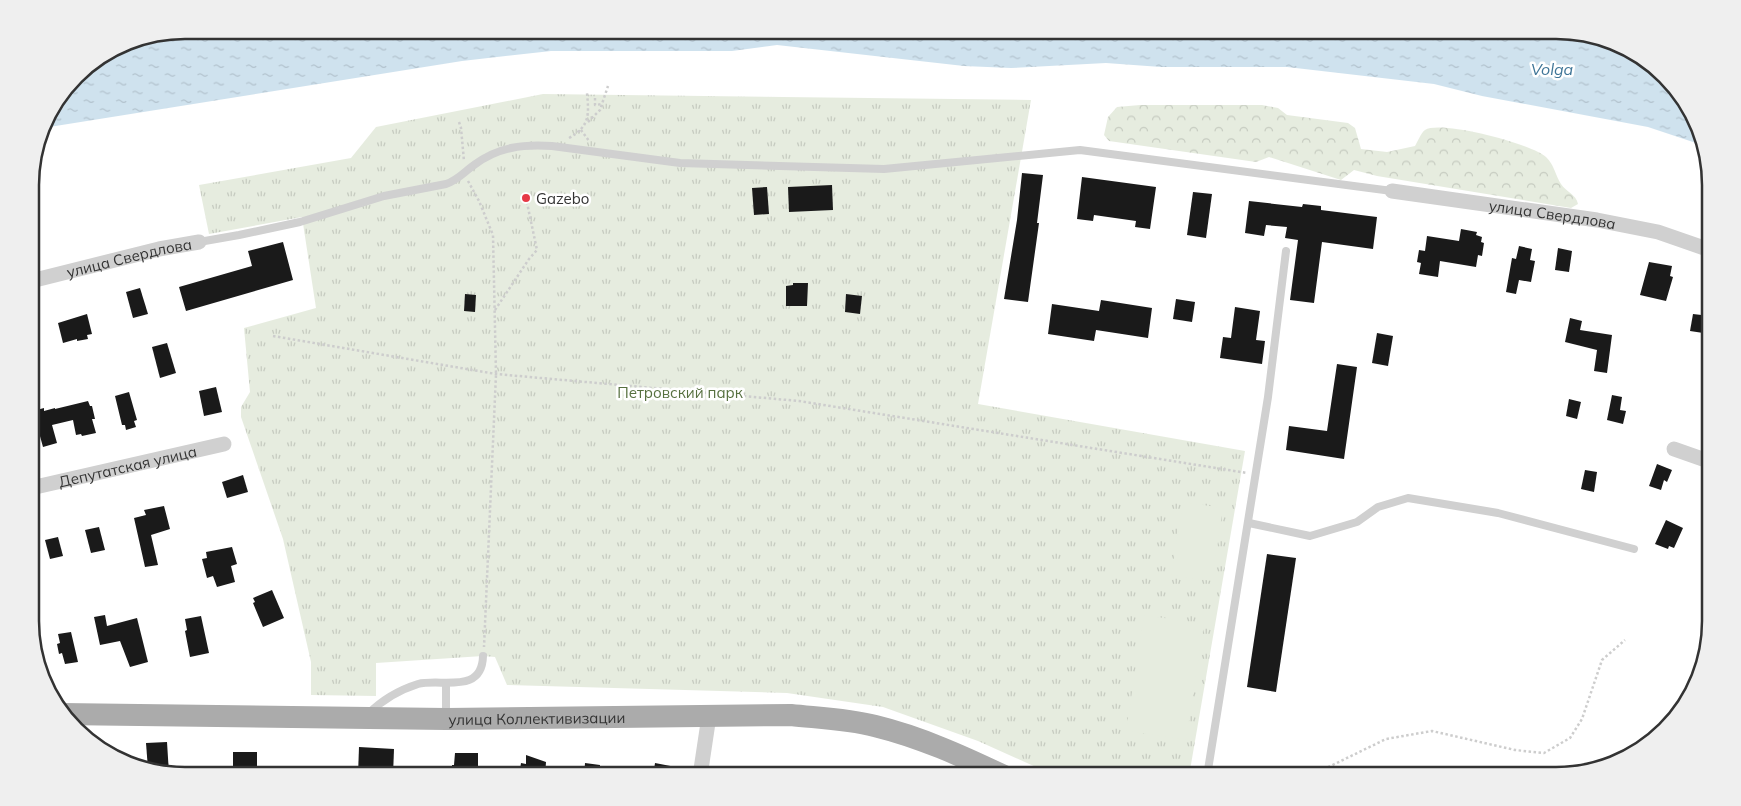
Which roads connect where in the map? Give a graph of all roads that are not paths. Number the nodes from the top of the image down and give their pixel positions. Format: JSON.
{"nodes":[{"id":1,"x":1392,"y":191,"type":"joint"},
{"id":2,"x":200,"y":242,"type":"joint"},
{"id":3,"x":1702,"y":247,"type":"edge"},
{"id":4,"x":1286,"y":250,"type":"dead end"},
{"id":5,"x":39,"y":279,"type":"edge"},
{"id":6,"x":224,"y":444,"type":"dead end"},
{"id":7,"x":1674,"y":448,"type":"dead end"},
{"id":8,"x":1702,"y":459,"type":"edge"},
{"id":9,"x":39,"y":486,"type":"edge"},
{"id":10,"x":1248,"y":523,"type":"junction"},
{"id":11,"x":1634,"y":549,"type":"dead end"},
{"id":12,"x":483,"y":656,"type":"road end"},
{"id":13,"x":446,"y":683,"type":"junction"},
{"id":14,"x":72,"y":714,"type":"edge"},
{"id":15,"x":708,"y":716,"type":"junction"},
{"id":16,"x":364,"y":717,"type":"junction"},
{"id":17,"x":446,"y":719,"type":"junction"},
{"id":18,"x":701,"y":767,"type":"edge"},
{"id":19,"x":984,"y":767,"type":"edge"},
{"id":20,"x":1208,"y":767,"type":"edge"}],
"edges":[{"from":1,"to":2,"type":"lane"},
{"from":1,"to":3,"type":"street","name":"улица Свердлова"},
{"from":2,"to":5,"type":"street","name":"улица Свердлова"},
{"from":4,"to":10,"type":"lane"},
{"from":6,"to":9,"type":"street","name":"Депутатская улица"},
{"from":7,"to":8,"type":"street"},
{"from":10,"to":11,"type":"lane"},
{"from":10,"to":20,"type":"lane"},
{"from":12,"to":13,"type":"lane"},
{"from":13,"to":16,"type":"lane"},
{"from":13,"to":17,"type":"lane"},
{"from":14,"to":16,"type":"main road","name":"улица Коллективизации"},
{"from":15,"to":17,"type":"main road","name":"улица Коллективизации"},
{"from":15,"to":18,"type":"street"},
{"from":15,"to":19,"type":"main road","name":"улица Коллективизации"},
{"from":16,"to":17,"type":"main road","name":"улица Коллективизации"}]}
